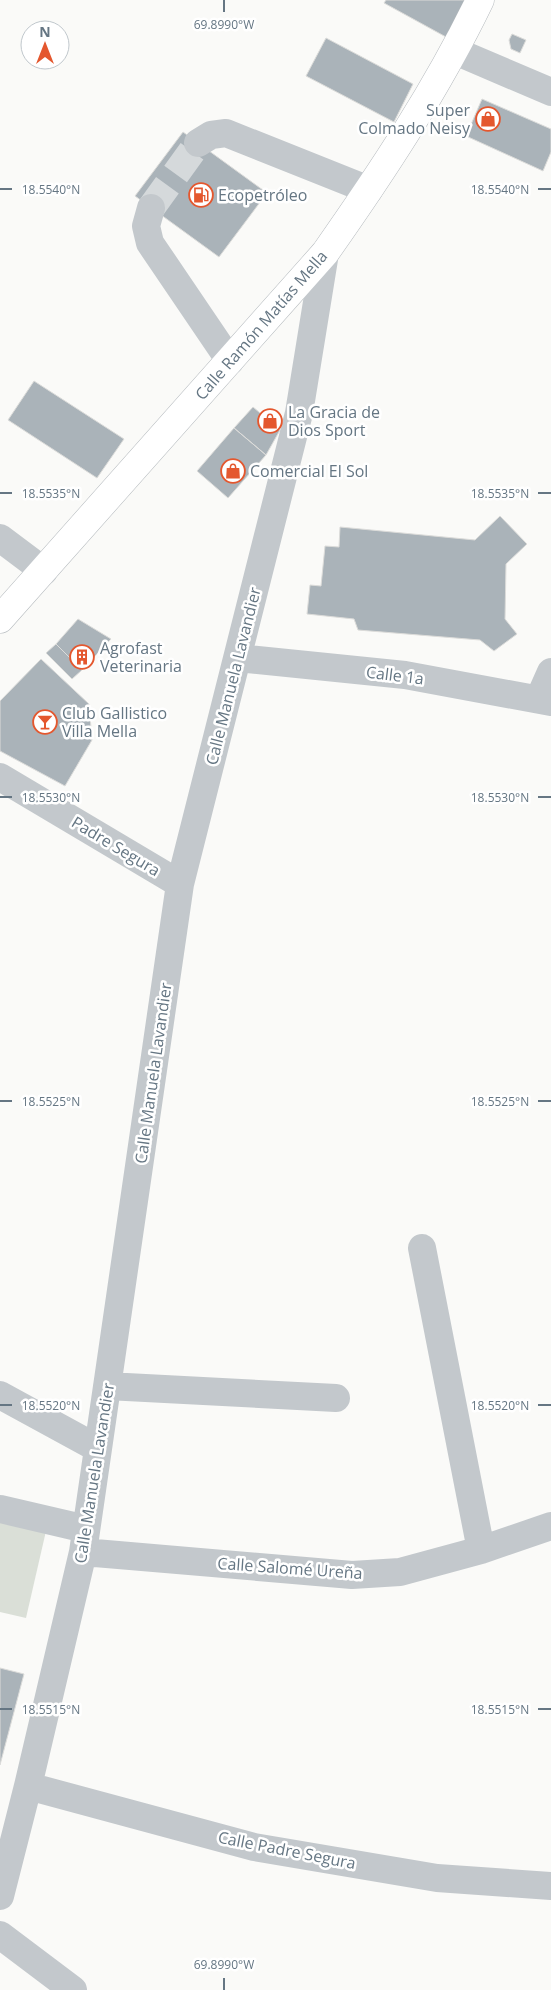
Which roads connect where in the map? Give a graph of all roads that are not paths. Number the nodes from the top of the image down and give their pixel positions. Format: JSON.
{"nodes":[{"id":1,"x":480,"y":0,"type":"edge"},
{"id":2,"x":455,"y":51,"type":"junction"},
{"id":3,"x":551,"y":92,"type":"edge"},
{"id":4,"x":198,"y":143,"type":"tunnel mouth"},
{"id":5,"x":369,"y":190,"type":"junction"},
{"id":6,"x":151,"y":208,"type":"tunnel mouth"},
{"id":7,"x":325,"y":253,"type":"junction"},
{"id":8,"x":230,"y":361,"type":"junction"},
{"id":9,"x":0,"y":538,"type":"edge"},
{"id":10,"x":44,"y":570,"type":"junction"},
{"id":11,"x":0,"y":619,"type":"edge"},
{"id":12,"x":238,"y":658,"type":"junction"},
{"id":13,"x":551,"y":672,"type":"edge"},
{"id":14,"x":545,"y":701,"type":"edge"},
{"id":15,"x":0,"y":777,"type":"edge"},
{"id":16,"x":180,"y":884,"type":"junction"},
{"id":17,"x":422,"y":1248,"type":"dead end"},
{"id":18,"x":107,"y":1386,"type":"junction"},
{"id":19,"x":0,"y":1395,"type":"edge"},
{"id":20,"x":336,"y":1398,"type":"dead end"},
{"id":21,"x":97,"y":1448,"type":"junction"},
{"id":22,"x":0,"y":1509,"type":"edge"},
{"id":23,"x":551,"y":1526,"type":"edge"},
{"id":24,"x":85,"y":1541,"type":"junction"},
{"id":25,"x":481,"y":1550,"type":"junction"},
{"id":26,"x":28,"y":1786,"type":"junction"},
{"id":27,"x":551,"y":1886,"type":"edge"},
{"id":28,"x":0,"y":1896,"type":"edge"},
{"id":29,"x":0,"y":1935,"type":"edge"},
{"id":30,"x":73,"y":1990,"type":"edge"}],
"edges":[{"from":1,"to":2,"type":"main road","name":"Calle Ramón Matías Mella"},
{"from":2,"to":3,"type":"street"},
{"from":2,"to":5,"type":"main road","name":"Calle Ramón Matías Mella"},
{"from":4,"to":5,"type":"street"},
{"from":5,"to":7,"type":"main road","name":"Calle Ramón Matías Mella"},
{"from":6,"to":8,"type":"street"},
{"from":7,"to":8,"type":"main road","name":"Calle Ramón Matías Mella"},
{"from":7,"to":12,"type":"street","name":"Calle Manuela Lavandier"},
{"from":8,"to":10,"type":"main road","name":"Calle Ramón Matías Mella"},
{"from":9,"to":10,"type":"street"},
{"from":10,"to":11,"type":"main road","name":"Calle Ramón Matías Mella"},
{"from":12,"to":14,"type":"street","name":"Calle 1a"},
{"from":12,"to":16,"type":"street","name":"Calle Manuela Lavandier"},
{"from":13,"to":14,"type":"street"},
{"from":15,"to":16,"type":"street","name":"Padre Segura"},
{"from":16,"to":18,"type":"street","name":"Calle Manuela Lavandier"},
{"from":17,"to":25,"type":"street"},
{"from":18,"to":20,"type":"street"},
{"from":18,"to":21,"type":"street","name":"Calle Manuela Lavandier"},
{"from":19,"to":21,"type":"street"},
{"from":21,"to":24,"type":"street","name":"Calle Manuela Lavandier"},
{"from":22,"to":24,"type":"street","name":"Calle Salomé Ureña"},
{"from":23,"to":25,"type":"street","name":"Calle Salomé Ureña"},
{"from":24,"to":25,"type":"street","name":"Calle Salomé Ureña"},
{"from":24,"to":26,"type":"street","name":"Calle Manuela Lavandier"},
{"from":26,"to":27,"type":"street","name":"Calle Padre Segura"},
{"from":26,"to":28,"type":"street","name":"Calle Manuela Lavandier"},
{"from":29,"to":30,"type":"street"}]}
